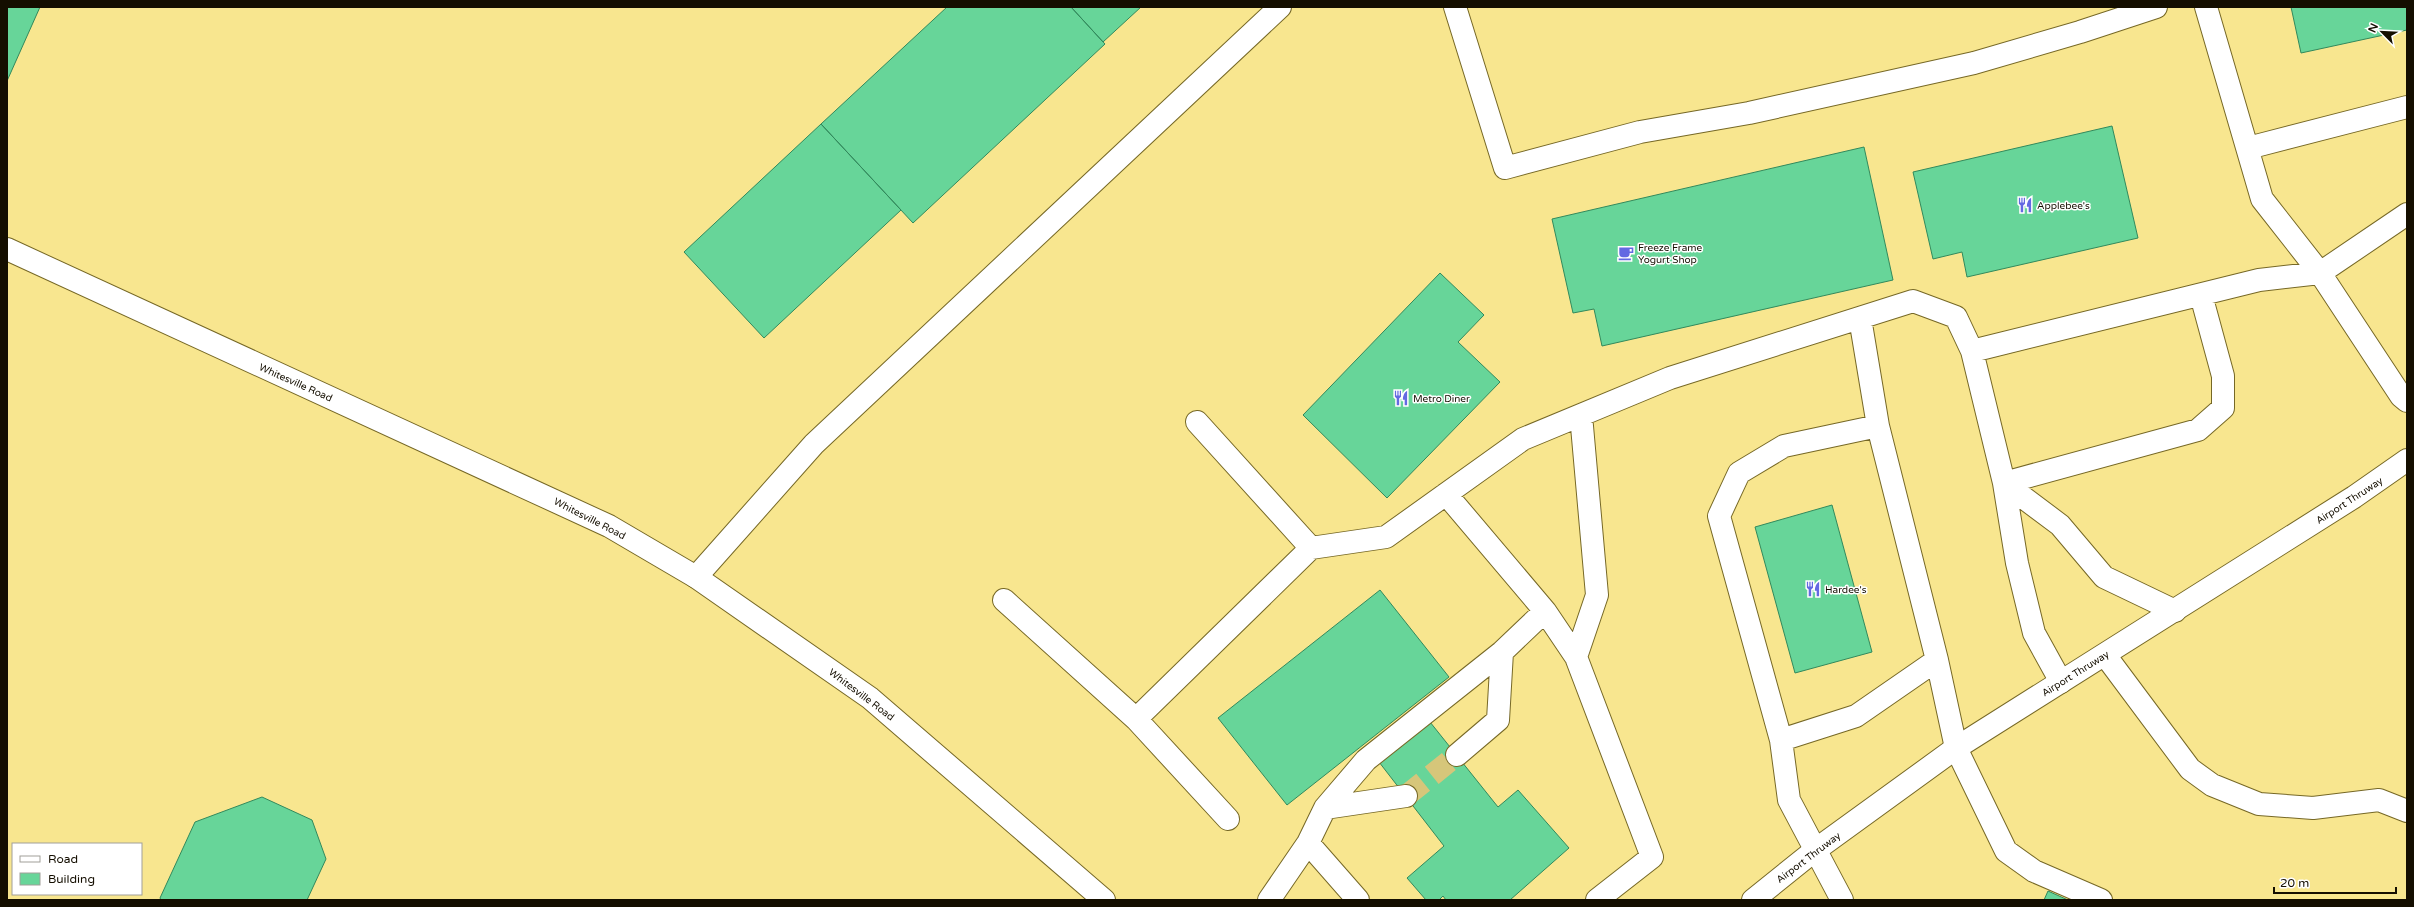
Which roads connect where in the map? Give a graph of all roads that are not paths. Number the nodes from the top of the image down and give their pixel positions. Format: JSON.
{"nodes":[{"id":1,"x":1280,"y":7,"type":"edge"},
{"id":2,"x":1455,"y":7,"type":"edge"},
{"id":3,"x":2156,"y":7,"type":"edge"},
{"id":4,"x":2206,"y":7,"type":"edge"},
{"id":5,"x":2407,"y":107,"type":"edge"},
{"id":6,"x":2248,"y":148,"type":"junction"},
{"id":7,"x":2407,"y":214,"type":"edge"},
{"id":8,"x":7,"y":249,"type":"edge"},
{"id":9,"x":2320,"y":273,"type":"junction"},
{"id":10,"x":2201,"y":295,"type":"junction"},
{"id":11,"x":1860,"y":318,"type":"junction"},
{"id":12,"x":1972,"y":352,"type":"junction"},
{"id":13,"x":2407,"y":401,"type":"edge"},
{"id":14,"x":1581,"y":415,"type":"junction"},
{"id":15,"x":1197,"y":422,"type":"dead end"},
{"id":16,"x":1878,"y":426,"type":"junction"},
{"id":17,"x":2407,"y":460,"type":"edge"},
{"id":18,"x":2004,"y":483,"type":"junction"},
{"id":19,"x":1446,"y":494,"type":"junction"},
{"id":20,"x":1311,"y":548,"type":"junction"},
{"id":21,"x":696,"y":577,"type":"junction"},
{"id":22,"x":1004,"y":600,"type":"dead end"},
{"id":23,"x":1545,"y":611,"type":"junction"},
{"id":24,"x":2174,"y":611,"type":"junction"},
{"id":25,"x":1502,"y":652,"type":"junction"},
{"id":26,"x":2105,"y":655,"type":"junction"},
{"id":27,"x":1576,"y":657,"type":"junction"},
{"id":28,"x":1937,"y":660,"type":"junction"},
{"id":29,"x":2061,"y":682,"type":"junction"},
{"id":30,"x":1136,"y":720,"type":"junction"},
{"id":31,"x":1781,"y":740,"type":"junction"},
{"id":32,"x":1956,"y":748,"type":"junction"},
{"id":33,"x":1457,"y":755,"type":"tunnel mouth"},
{"id":34,"x":1406,"y":796,"type":"tunnel mouth"},
{"id":35,"x":1325,"y":808,"type":"junction"},
{"id":36,"x":2407,"y":811,"type":"edge"},
{"id":37,"x":1228,"y":819,"type":"dead end"},
{"id":38,"x":1308,"y":842,"type":"junction"},
{"id":39,"x":1814,"y":852,"type":"junction"},
{"id":40,"x":1104,"y":900,"type":"edge"},
{"id":41,"x":1269,"y":900,"type":"edge"},
{"id":42,"x":1358,"y":900,"type":"edge"},
{"id":43,"x":1597,"y":900,"type":"edge"},
{"id":44,"x":1753,"y":900,"type":"edge"},
{"id":45,"x":1842,"y":900,"type":"edge"},
{"id":46,"x":2101,"y":900,"type":"edge"}],
"edges":[{"from":1,"to":21,"type":"main road"},
{"from":2,"to":3,"type":"main road"},
{"from":4,"to":6,"type":"main road"},
{"from":5,"to":6,"type":"main road"},
{"from":6,"to":9,"type":"main road"},
{"from":7,"to":9,"type":"main road"},
{"from":8,"to":21,"type":"main road","name":"Whitesville Road"},
{"from":9,"to":10,"type":"main road"},
{"from":9,"to":13,"type":"main road"},
{"from":10,"to":12,"type":"main road"},
{"from":10,"to":18,"type":"main road"},
{"from":11,"to":12,"type":"main road"},
{"from":11,"to":14,"type":"main road"},
{"from":11,"to":16,"type":"main road"},
{"from":12,"to":18,"type":"main road"},
{"from":14,"to":19,"type":"main road"},
{"from":14,"to":27,"type":"main road"},
{"from":15,"to":20,"type":"main road"},
{"from":16,"to":28,"type":"main road"},
{"from":16,"to":31,"type":"main road"},
{"from":17,"to":24,"type":"main road","name":"Airport Thruway"},
{"from":18,"to":24,"type":"main road"},
{"from":18,"to":29,"type":"main road"},
{"from":19,"to":20,"type":"main road"},
{"from":19,"to":23,"type":"main road"},
{"from":20,"to":30,"type":"main road"},
{"from":21,"to":40,"type":"main road","name":"Whitesville Road"},
{"from":22,"to":30,"type":"main road"},
{"from":23,"to":25,"type":"main road"},
{"from":23,"to":27,"type":"main road"},
{"from":24,"to":26,"type":"main road","name":"Airport Thruway"},
{"from":25,"to":33,"type":"main road"},
{"from":25,"to":35,"type":"main road"},
{"from":26,"to":29,"type":"main road","name":"Airport Thruway"},
{"from":26,"to":36,"type":"main road"},
{"from":27,"to":43,"type":"main road"},
{"from":28,"to":31,"type":"main road"},
{"from":28,"to":32,"type":"main road"},
{"from":29,"to":32,"type":"main road","name":"Airport Thruway"},
{"from":30,"to":37,"type":"main road"},
{"from":31,"to":39,"type":"main road"},
{"from":32,"to":39,"type":"main road","name":"Airport Thruway"},
{"from":32,"to":46,"type":"main road"},
{"from":34,"to":35,"type":"main road"},
{"from":35,"to":38,"type":"main road"},
{"from":38,"to":41,"type":"main road"},
{"from":38,"to":42,"type":"main road"},
{"from":39,"to":44,"type":"main road","name":"Airport Thruway"},
{"from":39,"to":45,"type":"main road"}]}
